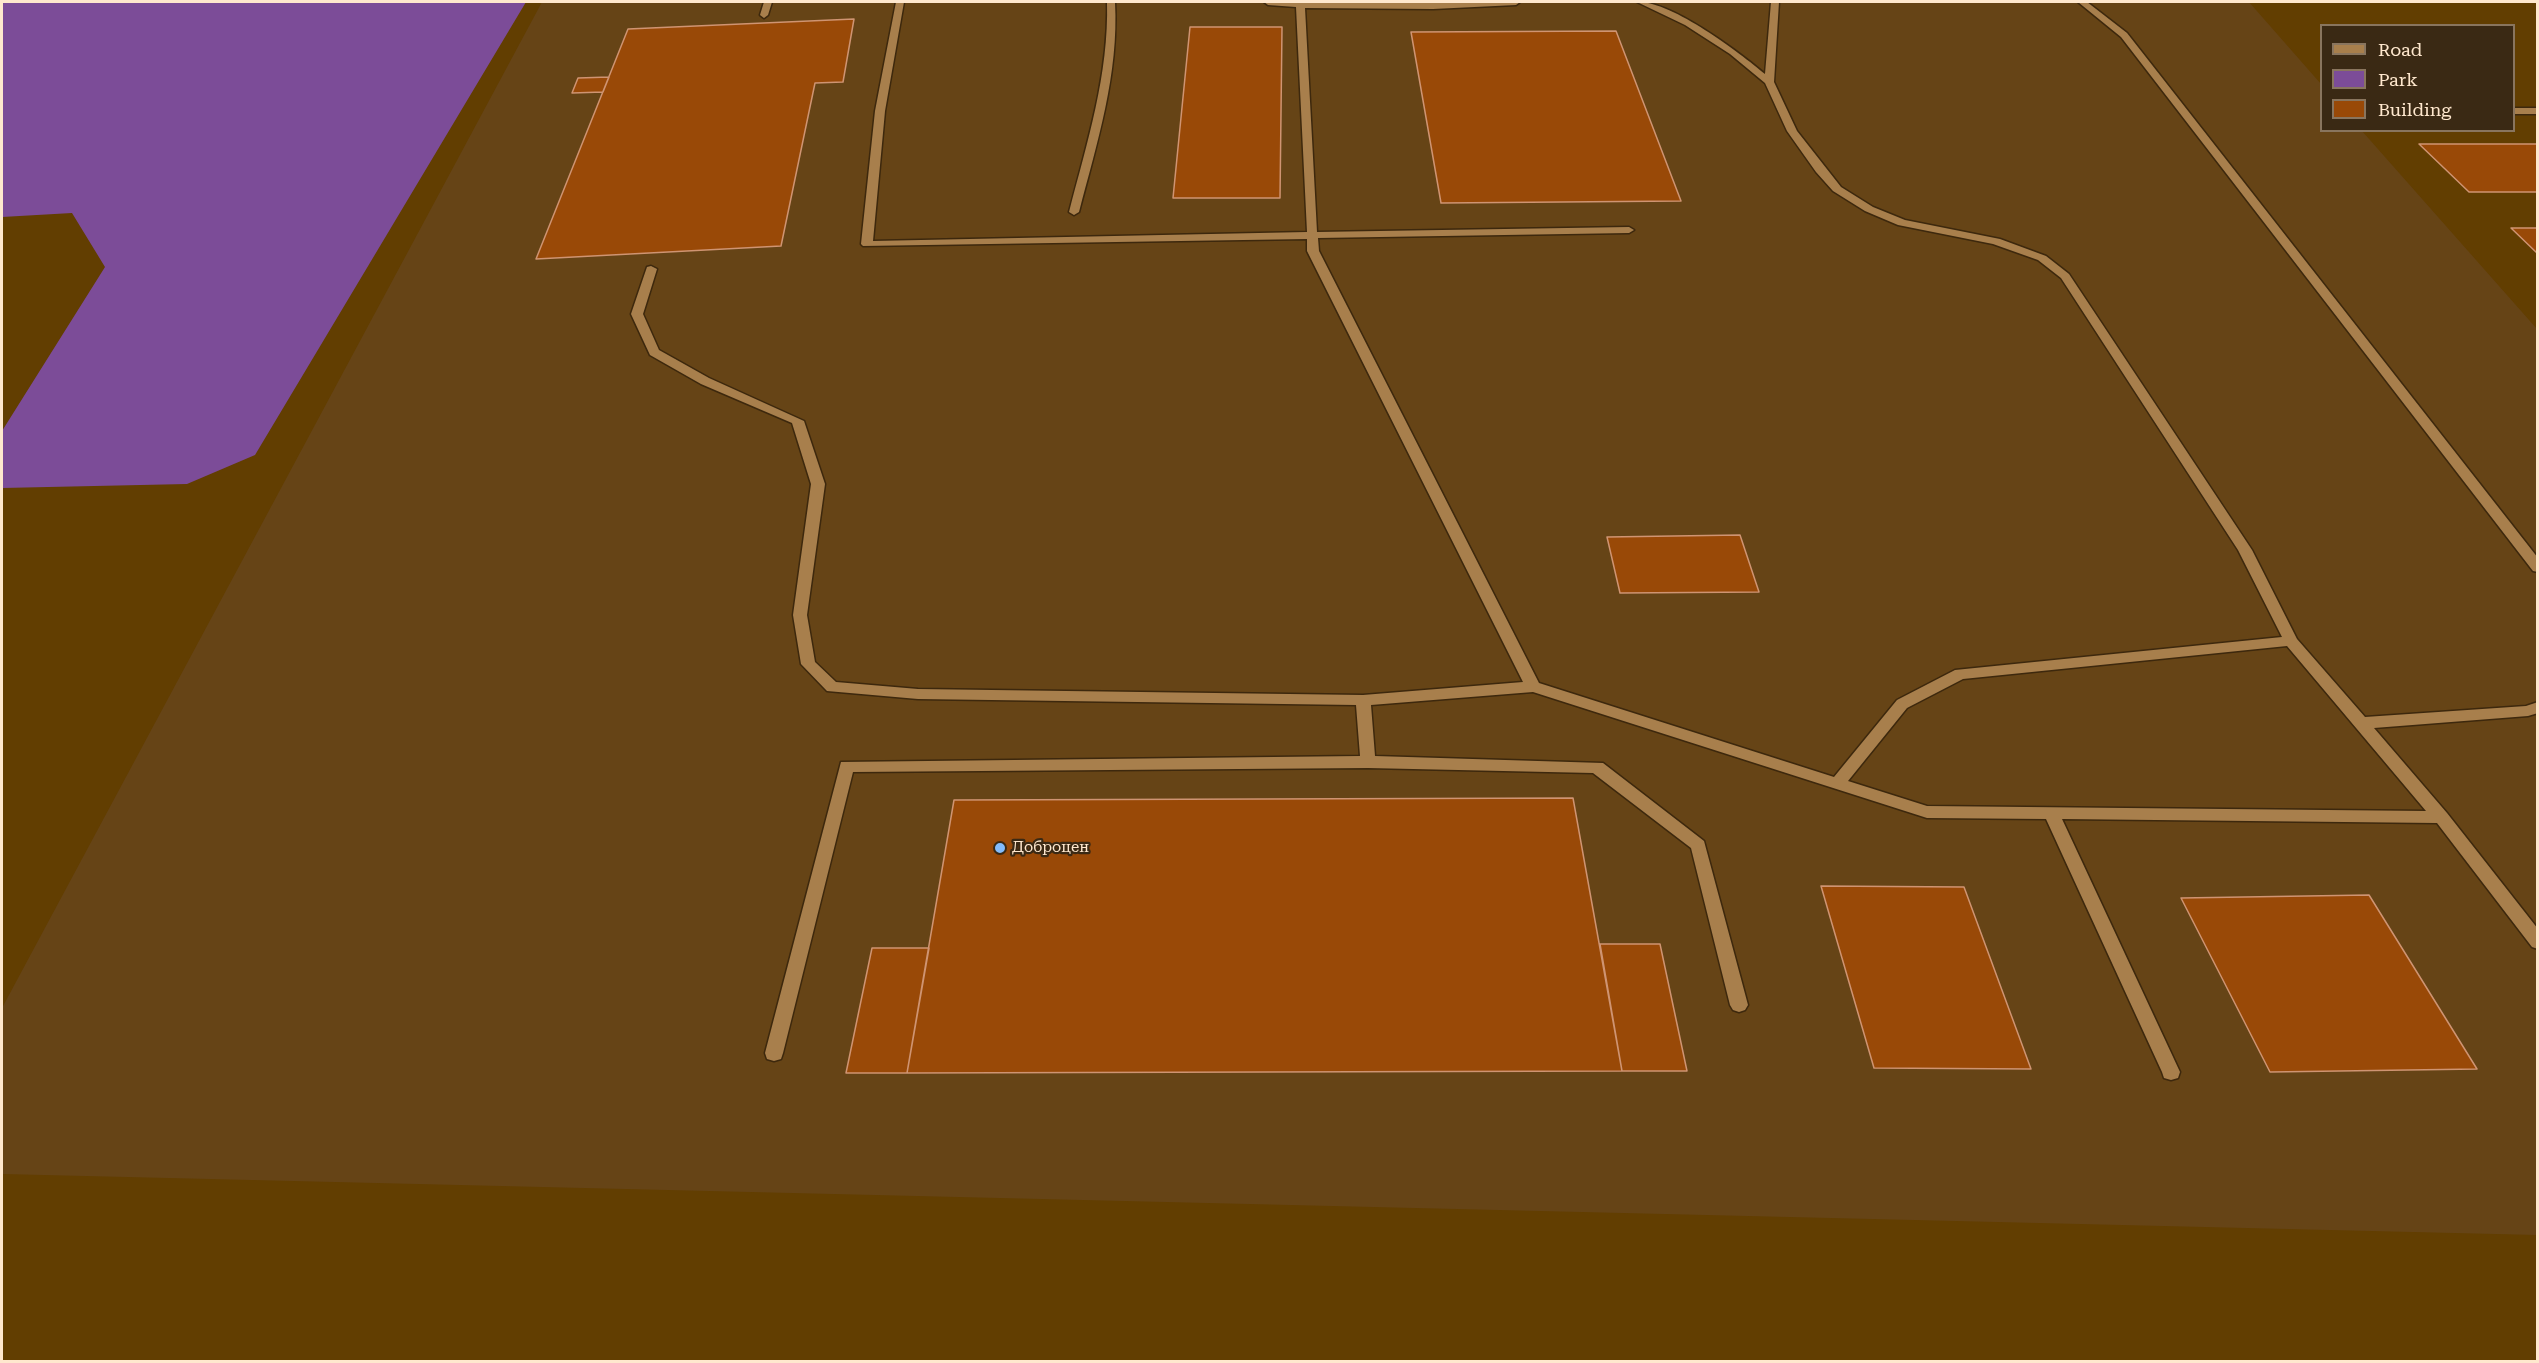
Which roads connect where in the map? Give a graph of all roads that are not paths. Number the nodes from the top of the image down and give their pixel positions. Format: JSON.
{"nodes":[{"id":1,"x":768,"y":2,"type":"edge"},
{"id":2,"x":900,"y":2,"type":"edge"},
{"id":3,"x":1111,"y":2,"type":"edge"},
{"id":4,"x":1268,"y":2,"type":"edge"},
{"id":5,"x":1516,"y":2,"type":"edge"},
{"id":6,"x":1641,"y":2,"type":"edge"},
{"id":7,"x":1775,"y":2,"type":"edge"},
{"id":8,"x":2082,"y":2,"type":"edge"},
{"id":9,"x":1300,"y":5,"type":"junction"},
{"id":10,"x":764,"y":15,"type":"dead end"},
{"id":11,"x":1769,"y":82,"type":"junction"},
{"id":12,"x":2515,"y":111,"type":"edge"},
{"id":13,"x":2538,"y":111,"type":"edge"},
{"id":14,"x":1074,"y":212,"type":"dead end"},
{"id":15,"x":1629,"y":230,"type":"dead end"},
{"id":16,"x":1312,"y":236,"type":"junction"},
{"id":17,"x":651,"y":269,"type":"dead end"},
{"id":18,"x":2538,"y":568,"type":"edge"},
{"id":19,"x":2291,"y":640,"type":"junction"},
{"id":20,"x":1533,"y":687,"type":"junction"},
{"id":21,"x":1363,"y":700,"type":"junction"},
{"id":22,"x":2534,"y":712,"type":"edge"},
{"id":23,"x":2362,"y":723,"type":"junction"},
{"id":24,"x":1368,"y":762,"type":"junction"},
{"id":25,"x":1837,"y":784,"type":"junction"},
{"id":26,"x":2051,"y":813,"type":"junction"},
{"id":27,"x":2441,"y":817,"type":"junction"},
{"id":28,"x":2538,"y":942,"type":"edge"},
{"id":29,"x":1739,"y":1005,"type":"dead end"},
{"id":30,"x":774,"y":1053,"type":"dead end"},
{"id":31,"x":2171,"y":1072,"type":"dead end"}],
"edges":[{"from":1,"to":10,"type":"lane"},
{"from":2,"to":16,"type":"lane"},
{"from":3,"to":14,"type":"lane"},
{"from":4,"to":9,"type":"lane"},
{"from":5,"to":9,"type":"lane"},
{"from":6,"to":11,"type":"lane"},
{"from":7,"to":11,"type":"lane"},
{"from":8,"to":18,"type":"lane"},
{"from":9,"to":16,"type":"lane"},
{"from":11,"to":19,"type":"lane"},
{"from":12,"to":13,"type":"lane"},
{"from":15,"to":16,"type":"lane"},
{"from":16,"to":20,"type":"lane"},
{"from":17,"to":21,"type":"lane"},
{"from":19,"to":23,"type":"lane"},
{"from":19,"to":25,"type":"lane"},
{"from":20,"to":21,"type":"lane"},
{"from":20,"to":25,"type":"lane"},
{"from":21,"to":24,"type":"lane"},
{"from":22,"to":23,"type":"lane"},
{"from":23,"to":27,"type":"lane"},
{"from":24,"to":29,"type":"lane"},
{"from":24,"to":30,"type":"lane"},
{"from":25,"to":26,"type":"lane"},
{"from":26,"to":27,"type":"lane"},
{"from":26,"to":31,"type":"lane"},
{"from":27,"to":28,"type":"lane"}]}
